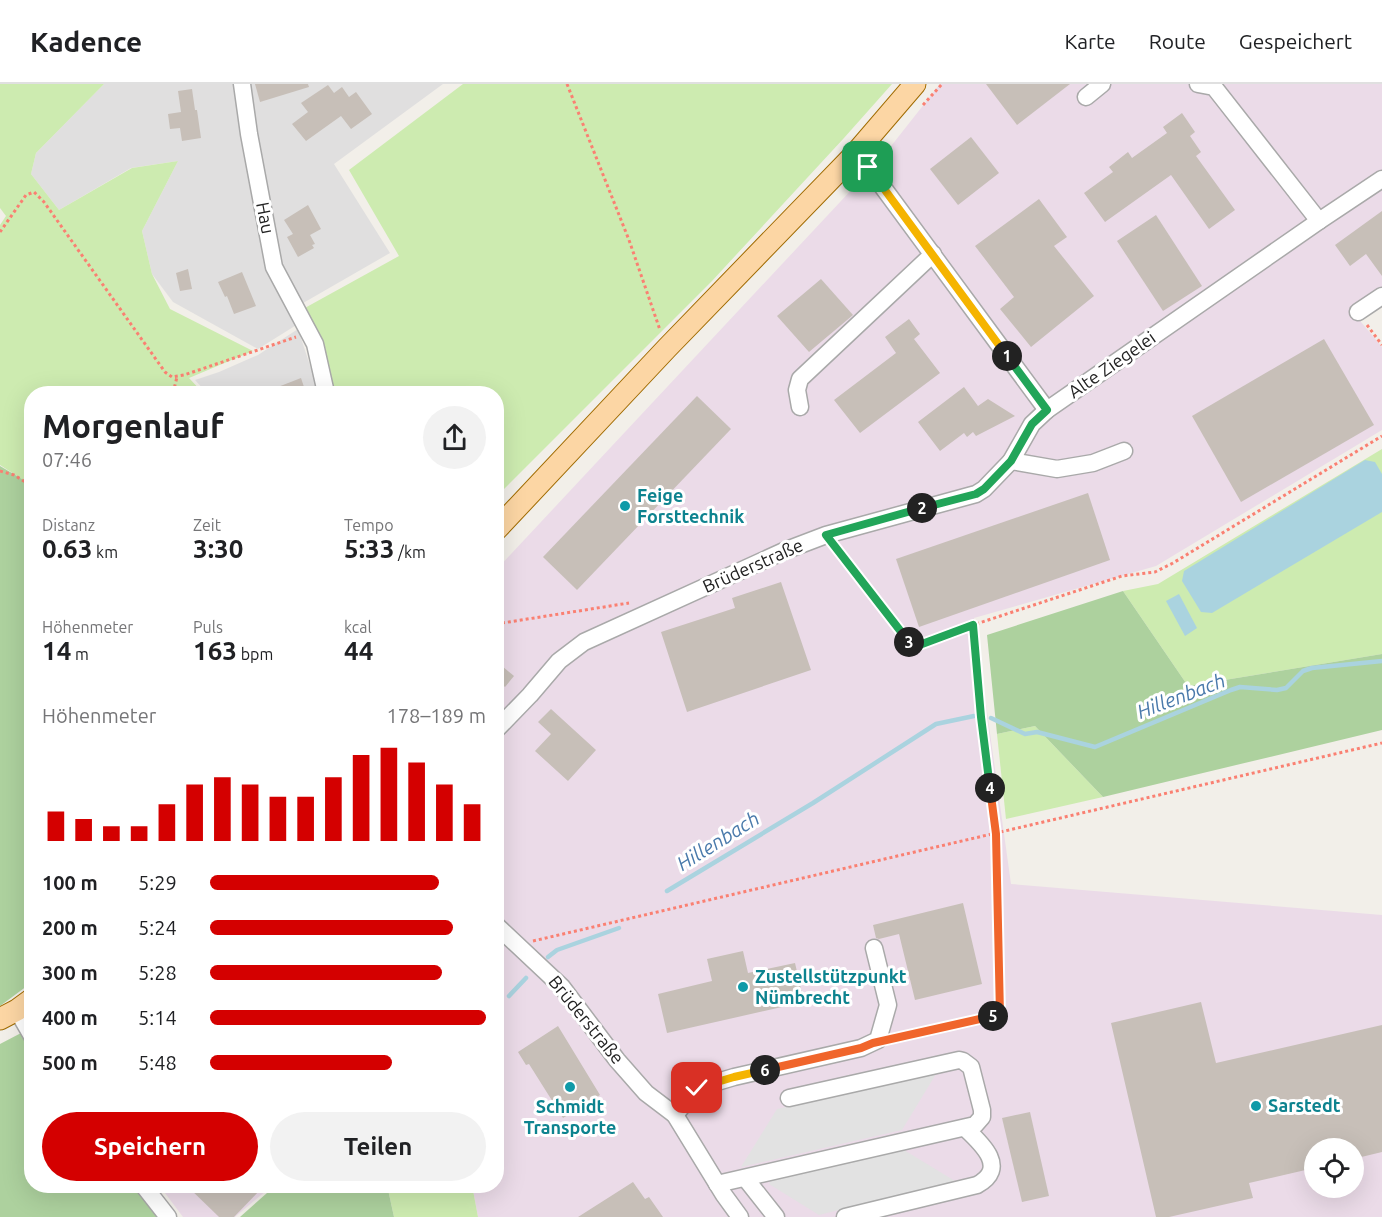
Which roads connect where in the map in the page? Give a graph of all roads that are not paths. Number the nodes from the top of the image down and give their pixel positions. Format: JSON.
{"nodes":[{"id":1,"x":242,"y":84,"type":"edge"},
{"id":2,"x":915,"y":84,"type":"edge"},
{"id":3,"x":1102,"y":84,"type":"edge"},
{"id":4,"x":1198,"y":84,"type":"edge"},
{"id":5,"x":1086,"y":97,"type":"dead end"},
{"id":6,"x":854,"y":155,"type":"junction"},
{"id":7,"x":1382,"y":179,"type":"edge"},
{"id":8,"x":1319,"y":221,"type":"junction"},
{"id":9,"x":933,"y":254,"type":"junction"},
{"id":10,"x":1382,"y":296,"type":"edge"},
{"id":11,"x":1358,"y":312,"type":"road end"},
{"id":12,"x":324,"y":386,"type":"edge"},
{"id":13,"x":800,"y":407,"type":"dead end"},
{"id":14,"x":1047,"y":410,"type":"junction"},
{"id":15,"x":1124,"y":451,"type":"dead end"},
{"id":16,"x":1011,"y":461,"type":"junction"},
{"id":17,"x":504,"y":521,"type":"edge"},
{"id":18,"x":504,"y":722,"type":"edge"},
{"id":19,"x":504,"y":932,"type":"edge"},
{"id":20,"x":874,"y":948,"type":"dead end"},
{"id":21,"x":16,"y":1009,"type":"edge"},
{"id":22,"x":24,"y":1022,"type":"edge"},
{"id":23,"x":789,"y":1098,"type":"dead end"},
{"id":24,"x":675,"y":1115,"type":"junction"},
{"id":25,"x":965,"y":1128,"type":"junction"},
{"id":26,"x":746,"y":1179,"type":"junction"},
{"id":27,"x":717,"y":1184,"type":"junction"},
{"id":28,"x":149,"y":1193,"type":"edge"},
{"id":29,"x":168,"y":1217,"type":"edge"},
{"id":30,"x":740,"y":1217,"type":"edge"},
{"id":31,"x":776,"y":1217,"type":"edge"},
{"id":32,"x":845,"y":1217,"type":"edge"}],
"edges":[{"from":1,"to":12,"type":"street","name":"Hau"},
{"from":2,"to":6,"type":"main road"},
{"from":3,"to":5,"type":"street"},
{"from":4,"to":8,"type":"street"},
{"from":6,"to":9,"type":"street"},
{"from":6,"to":17,"type":"main road"},
{"from":7,"to":8,"type":"street","name":"Alte Ziegelei"},
{"from":8,"to":14,"type":"street","name":"Alte Ziegelei"},
{"from":9,"to":13,"type":"street"},
{"from":9,"to":14,"type":"street"},
{"from":10,"to":11,"type":"street"},
{"from":14,"to":16,"type":"street","name":"Brüderstraße"},
{"from":15,"to":16,"type":"street"},
{"from":16,"to":18,"type":"street","name":"Brüderstraße"},
{"from":19,"to":24,"type":"street","name":"Brüderstraße"},
{"from":20,"to":24,"type":"street"},
{"from":21,"to":22,"type":"street"},
{"from":23,"to":25,"type":"street"},
{"from":24,"to":27,"type":"street","name":"Brüderstraße"},
{"from":25,"to":26,"type":"street"},
{"from":25,"to":32,"type":"street"},
{"from":26,"to":27,"type":"street"},
{"from":26,"to":31,"type":"street"},
{"from":27,"to":30,"type":"street","name":"Brüderstraße"},
{"from":28,"to":29,"type":"street"}]}
